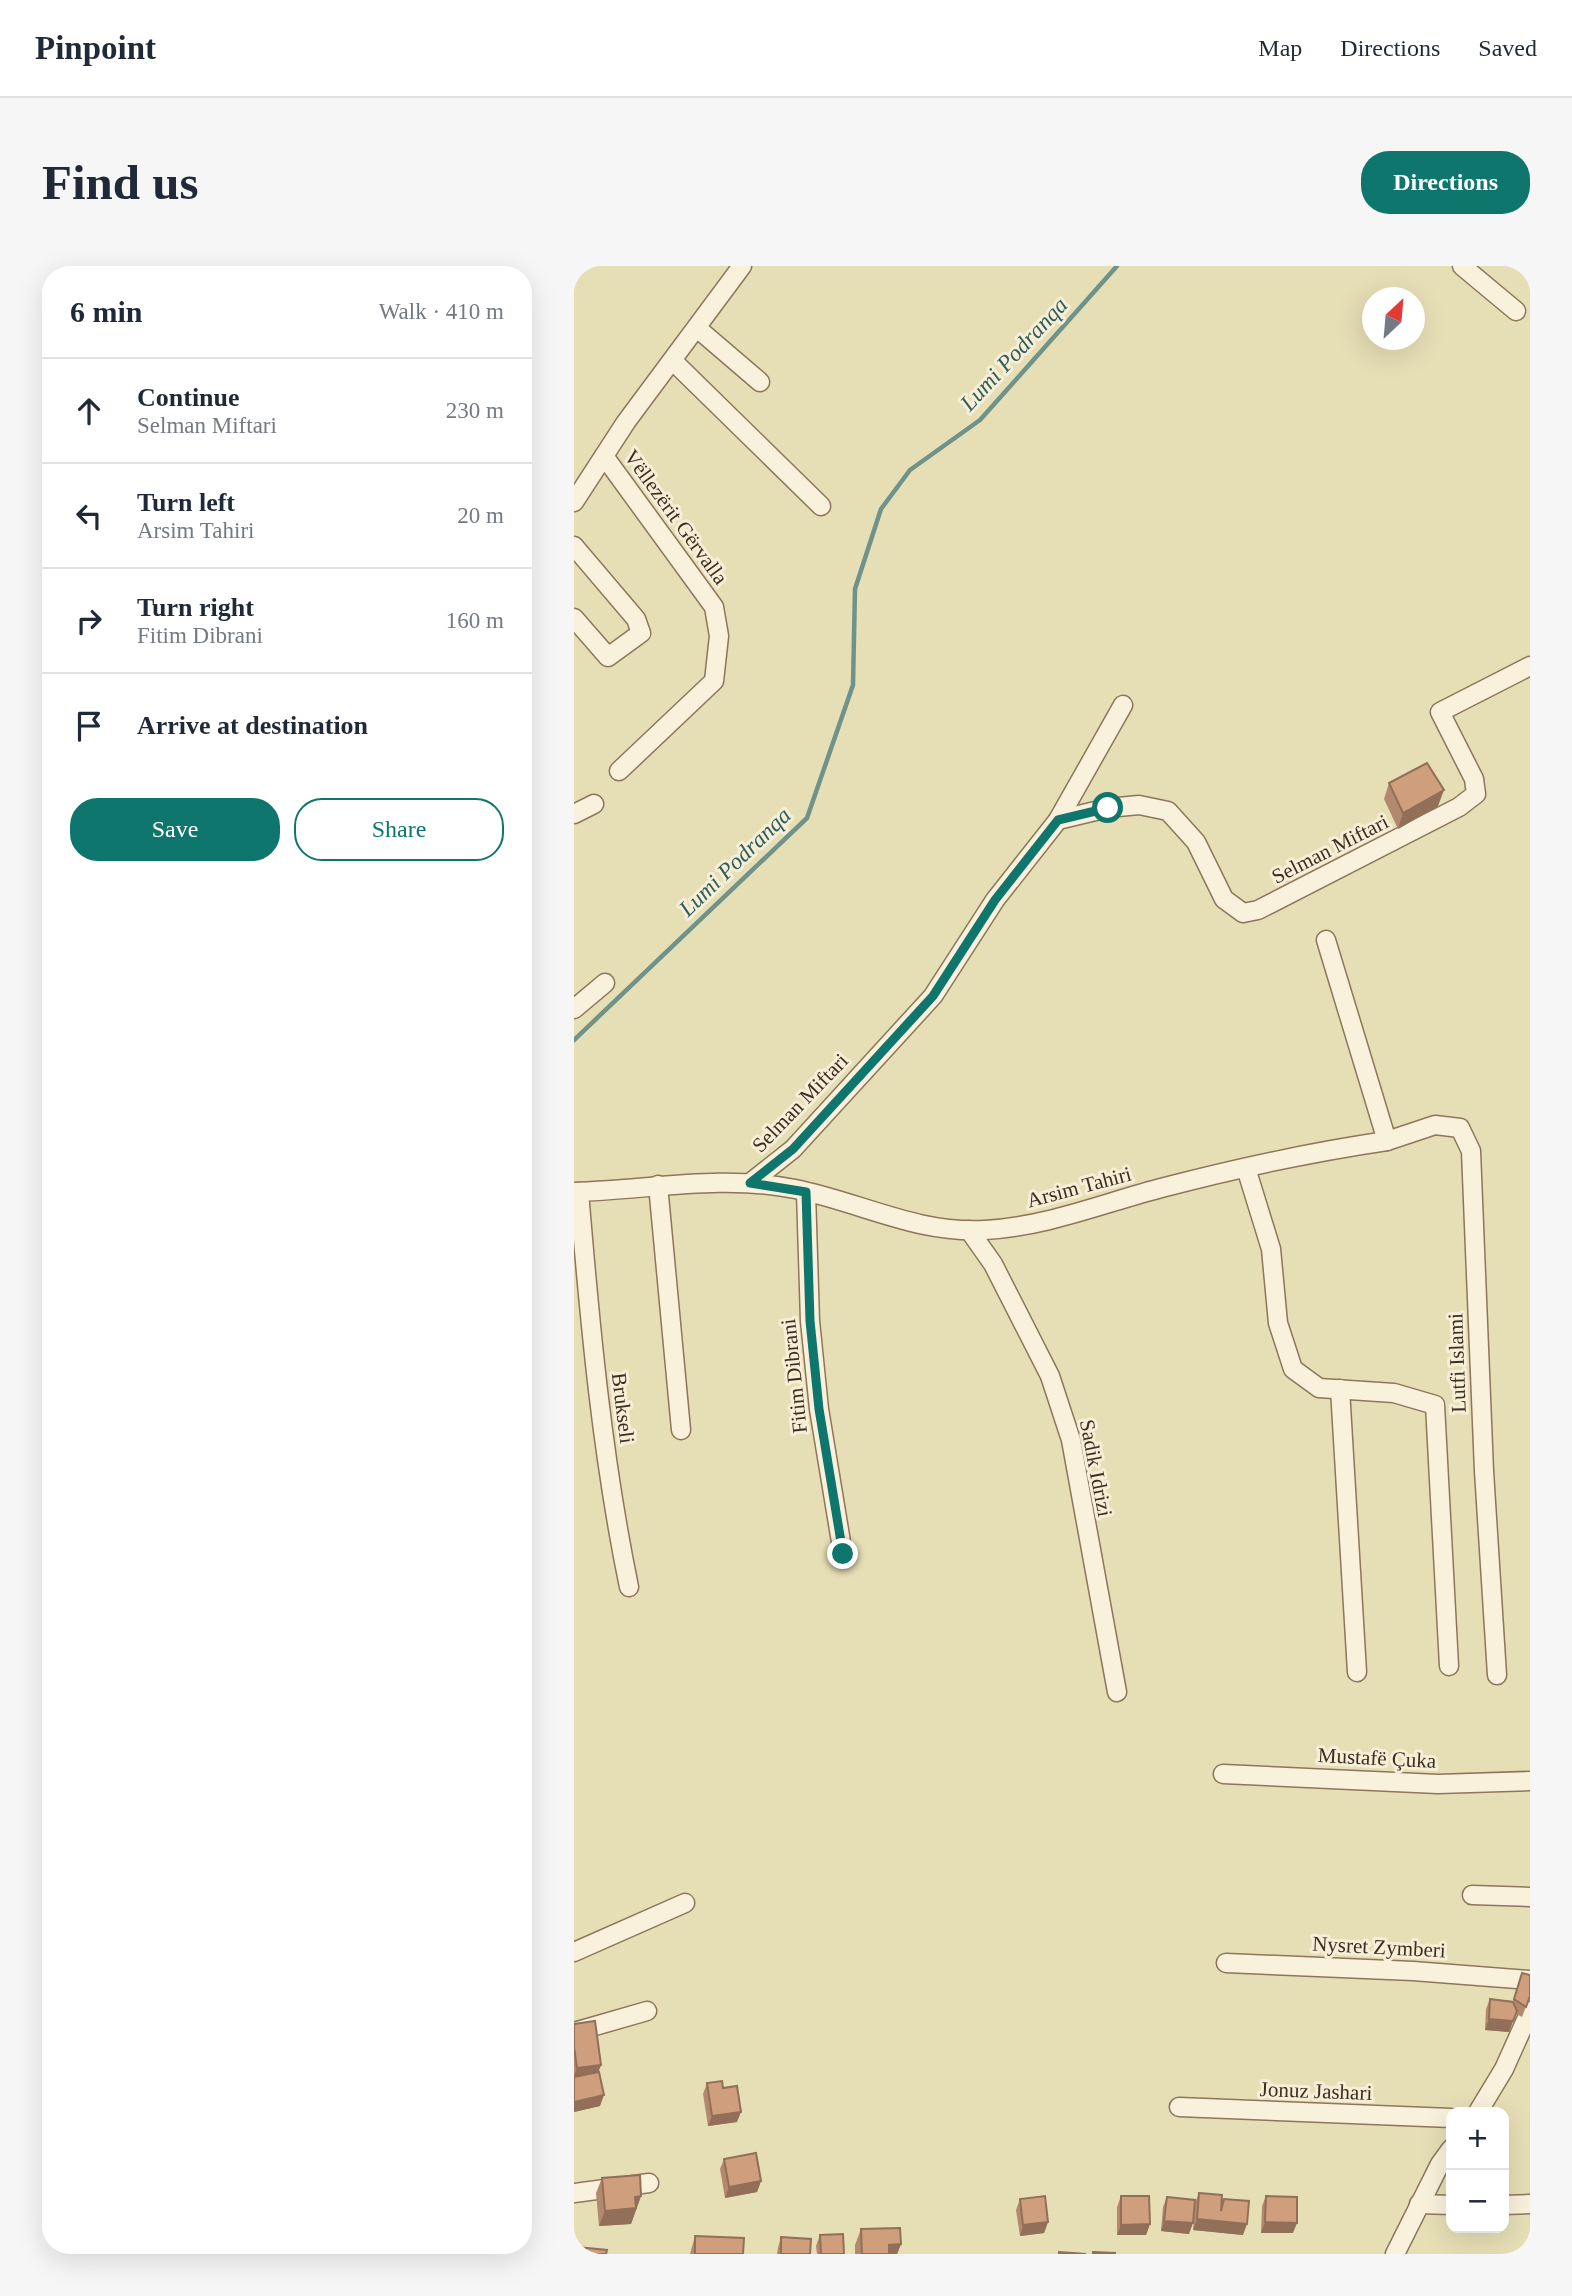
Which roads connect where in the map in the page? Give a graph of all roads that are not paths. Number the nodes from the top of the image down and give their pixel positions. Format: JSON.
{"nodes":[{"id":1,"x":1462,"y":266,"type":"edge"},
{"id":2,"x":733,"y":269,"type":"edge"},
{"id":3,"x":1516,"y":311,"type":"dead end"},
{"id":4,"x":698,"y":328,"type":"junction"},
{"id":5,"x":673,"y":361,"type":"junction"},
{"id":6,"x":760,"y":382,"type":"dead end"},
{"id":7,"x":604,"y":456,"type":"junction"},
{"id":8,"x":574,"y":502,"type":"edge"},
{"id":9,"x":821,"y":506,"type":"dead end"},
{"id":10,"x":574,"y":546,"type":"edge"},
{"id":11,"x":574,"y":618,"type":"edge"},
{"id":12,"x":1530,"y":666,"type":"edge"},
{"id":13,"x":1123,"y":705,"type":"dead end"},
{"id":14,"x":619,"y":771,"type":"dead end"},
{"id":15,"x":594,"y":804,"type":"dead end"},
{"id":16,"x":574,"y":814,"type":"edge"},
{"id":17,"x":1058,"y":820,"type":"junction"},
{"id":18,"x":1326,"y":940,"type":"dead end"},
{"id":19,"x":605,"y":983,"type":"dead end"},
{"id":20,"x":574,"y":1009,"type":"edge"},
{"id":21,"x":1387,"y":1141,"type":"junction"},
{"id":22,"x":1246,"y":1168,"type":"junction"},
{"id":23,"x":750,"y":1183,"type":"junction"},
{"id":24,"x":658,"y":1185,"type":"junction"},
{"id":25,"x":576,"y":1192,"type":"edge"},
{"id":26,"x":806,"y":1192,"type":"junction"},
{"id":27,"x":969,"y":1230,"type":"junction"},
{"id":28,"x":1340,"y":1389,"type":"junction"},
{"id":29,"x":681,"y":1430,"type":"dead end"},
{"id":30,"x":843,"y":1554,"type":"dead end"},
{"id":31,"x":629,"y":1587,"type":"dead end"},
{"id":32,"x":1450,"y":1666,"type":"dead end"},
{"id":33,"x":1357,"y":1672,"type":"dead end"},
{"id":34,"x":1497,"y":1675,"type":"dead end"},
{"id":35,"x":1117,"y":1692,"type":"dead end"},
{"id":36,"x":1223,"y":1774,"type":"dead end"},
{"id":37,"x":1530,"y":1781,"type":"edge"},
{"id":38,"x":1472,"y":1895,"type":"dead end"},
{"id":39,"x":1530,"y":1897,"type":"edge"},
{"id":40,"x":685,"y":1903,"type":"dead end"},
{"id":41,"x":574,"y":1952,"type":"edge"},
{"id":42,"x":1226,"y":1963,"type":"dead end"},
{"id":43,"x":1530,"y":1980,"type":"edge"},
{"id":44,"x":647,"y":2011,"type":"dead end"},
{"id":45,"x":1530,"y":2011,"type":"edge"},
{"id":46,"x":574,"y":2032,"type":"edge"},
{"id":47,"x":1179,"y":2107,"type":"dead end"},
{"id":48,"x":1481,"y":2107,"type":"edge"},
{"id":49,"x":1446,"y":2118,"type":"edge"},
{"id":50,"x":1446,"y":2158,"type":"edge"},
{"id":51,"x":649,"y":2183,"type":"dead end"},
{"id":52,"x":574,"y":2193,"type":"edge"},
{"id":53,"x":1419,"y":2204,"type":"junction"},
{"id":54,"x":1530,"y":2204,"type":"edge"},
{"id":55,"x":1446,"y":2205,"type":"edge"},
{"id":56,"x":1509,"y":2205,"type":"edge"},
{"id":57,"x":1395,"y":2254,"type":"edge"}],
"edges":[{"from":1,"to":3,"type":"street"},
{"from":2,"to":4,"type":"street","name":"Vëllezërit Gërvalla"},
{"from":4,"to":5,"type":"street","name":"Vëllezërit Gërvalla"},
{"from":4,"to":6,"type":"street"},
{"from":5,"to":7,"type":"street","name":"Vëllezërit Gërvalla"},
{"from":5,"to":9,"type":"street"},
{"from":7,"to":8,"type":"street","name":"Vëllezërit Gërvalla"},
{"from":7,"to":14,"type":"street","name":"Vëllezërit Gërvalla"},
{"from":10,"to":11,"type":"street"},
{"from":12,"to":17,"type":"street","name":"Selman Miftari"},
{"from":13,"to":17,"type":"street","name":"Selman Miftari"},
{"from":15,"to":16,"type":"street"},
{"from":17,"to":23,"type":"street","name":"Selman Miftari"},
{"from":18,"to":21,"type":"street"},
{"from":19,"to":20,"type":"street"},
{"from":21,"to":22,"type":"street","name":"Arsim Tahiri"},
{"from":21,"to":34,"type":"street","name":"Lutfi Islami"},
{"from":22,"to":27,"type":"street","name":"Arsim Tahiri"},
{"from":22,"to":28,"type":"street"},
{"from":23,"to":24,"type":"street","name":"Arsim Tahiri"},
{"from":23,"to":26,"type":"street","name":"Arsim Tahiri"},
{"from":24,"to":25,"type":"street","name":"Arsim Tahiri"},
{"from":24,"to":29,"type":"street"},
{"from":25,"to":31,"type":"street","name":"Brukseli"},
{"from":26,"to":27,"type":"street","name":"Arsim Tahiri"},
{"from":26,"to":30,"type":"street","name":"Fitim Dibrani"},
{"from":27,"to":35,"type":"street","name":"Sadik Idrizi"},
{"from":28,"to":32,"type":"street"},
{"from":28,"to":33,"type":"street"},
{"from":36,"to":37,"type":"street","name":"Mustafë Çuka"},
{"from":38,"to":39,"type":"street"},
{"from":40,"to":41,"type":"street"},
{"from":42,"to":43,"type":"street","name":"Nysret Zymberi"},
{"from":44,"to":46,"type":"street"},
{"from":45,"to":48,"type":"street"},
{"from":47,"to":49,"type":"street","name":"Jonuz Jashari"},
{"from":50,"to":53,"type":"street"},
{"from":51,"to":52,"type":"street"},
{"from":53,"to":55,"type":"street"},
{"from":53,"to":57,"type":"street"},
{"from":54,"to":56,"type":"street"}]}
